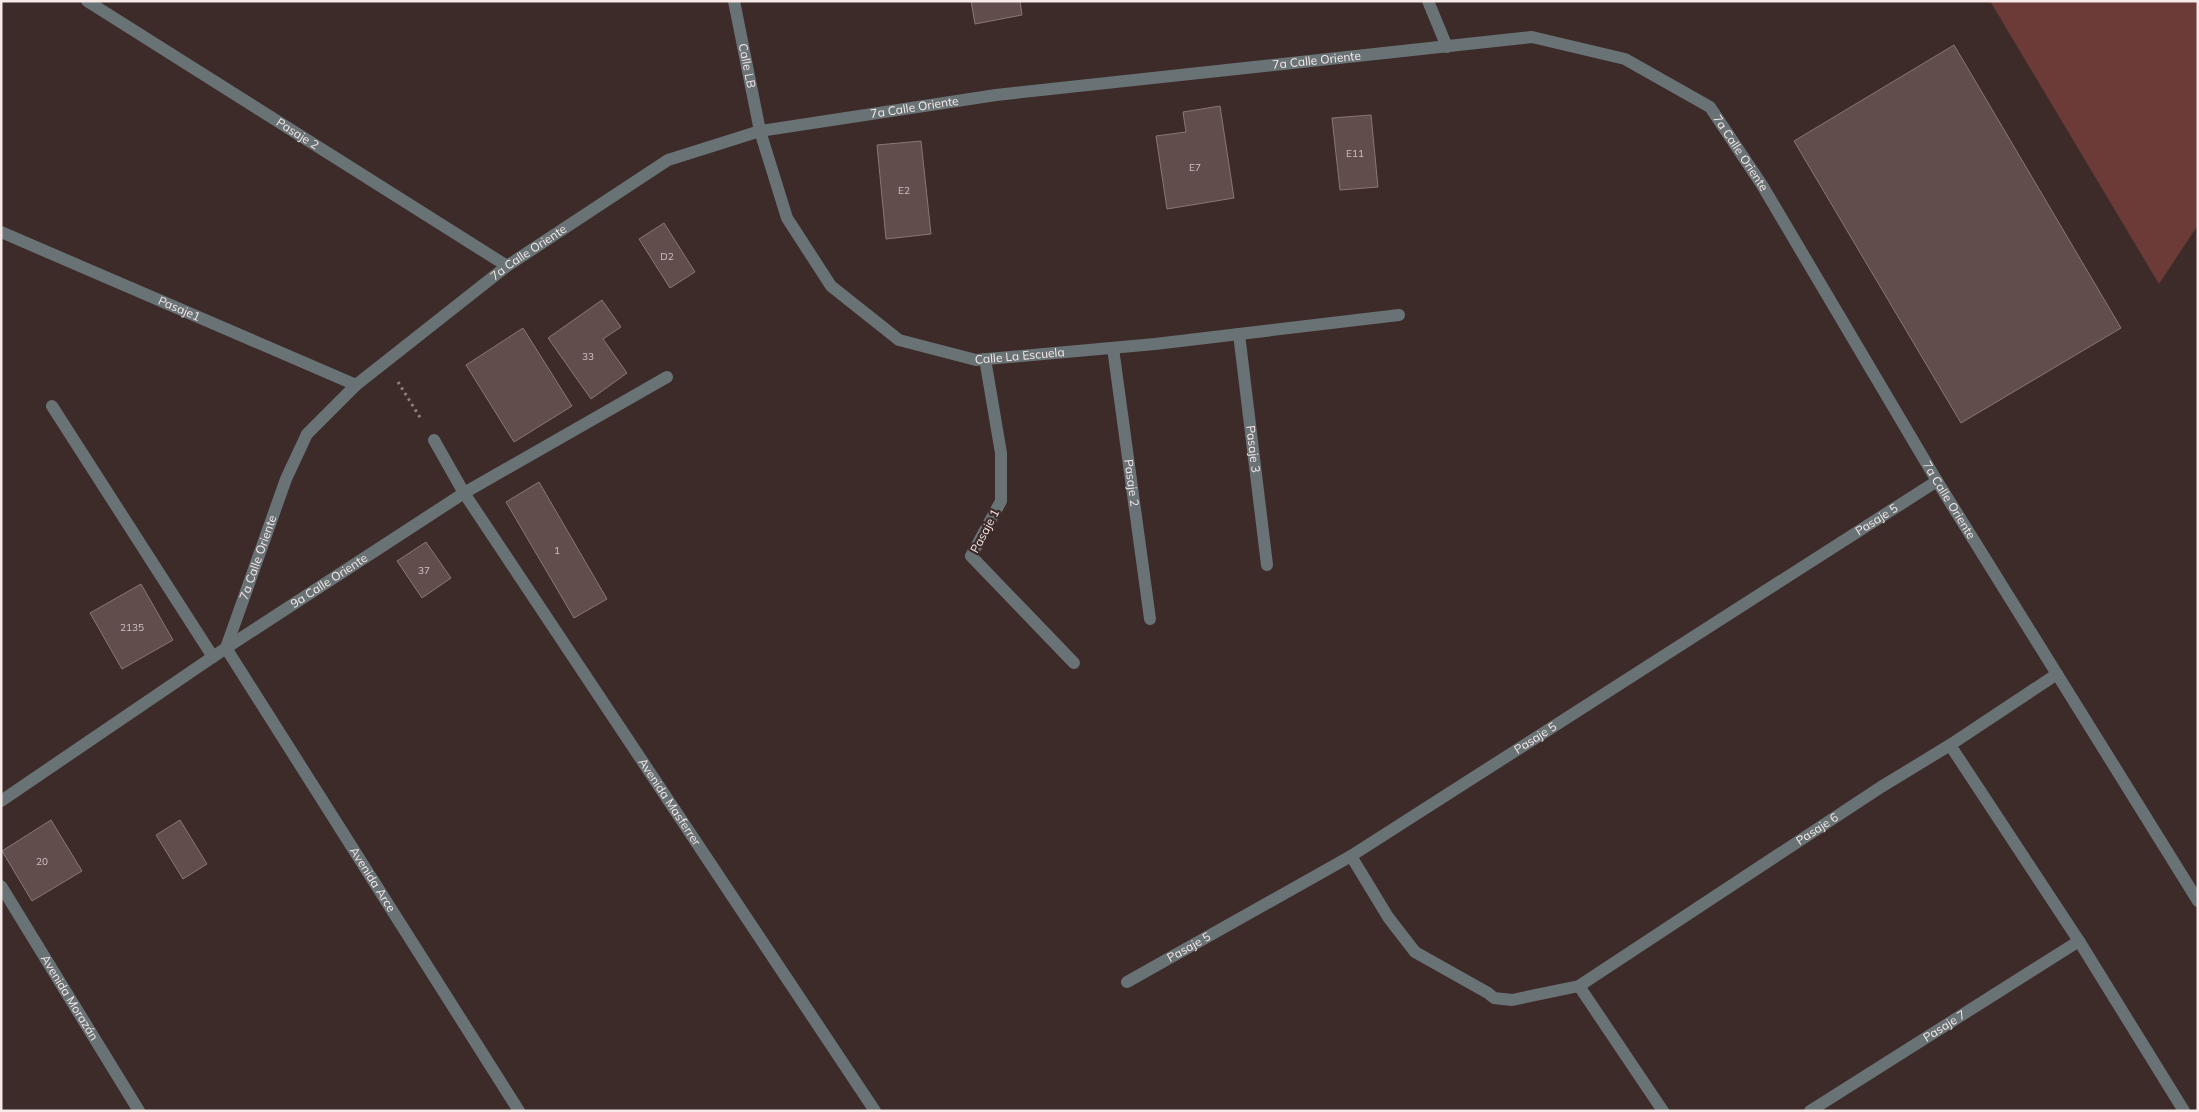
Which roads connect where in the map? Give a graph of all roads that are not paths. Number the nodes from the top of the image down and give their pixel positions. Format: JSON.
{"nodes":[{"id":1,"x":87,"y":1,"type":"edge"},
{"id":2,"x":734,"y":1,"type":"edge"},
{"id":3,"x":1428,"y":1,"type":"edge"},
{"id":4,"x":1447,"y":46,"type":"junction"},
{"id":5,"x":760,"y":131,"type":"junction"},
{"id":6,"x":1,"y":232,"type":"edge"},
{"id":7,"x":507,"y":266,"type":"junction"},
{"id":8,"x":1399,"y":315,"type":"dead end"},
{"id":9,"x":1240,"y":334,"type":"junction"},
{"id":10,"x":1113,"y":348,"type":"junction"},
{"id":11,"x":985,"y":359,"type":"junction"},
{"id":12,"x":667,"y":377,"type":"dead end"},
{"id":13,"x":356,"y":385,"type":"junction"},
{"id":14,"x":52,"y":406,"type":"dead end"},
{"id":15,"x":434,"y":440,"type":"road end"},
{"id":16,"x":1937,"y":481,"type":"junction"},
{"id":17,"x":464,"y":494,"type":"junction"},
{"id":18,"x":1267,"y":565,"type":"dead end"},
{"id":19,"x":1150,"y":619,"type":"dead end"},
{"id":20,"x":226,"y":648,"type":"junction"},
{"id":21,"x":213,"y":656,"type":"junction"},
{"id":22,"x":1074,"y":663,"type":"dead end"},
{"id":23,"x":2057,"y":674,"type":"junction"},
{"id":24,"x":1950,"y":745,"type":"junction"},
{"id":25,"x":1,"y":801,"type":"edge"},
{"id":26,"x":1351,"y":856,"type":"junction"},
{"id":27,"x":1,"y":886,"type":"edge"},
{"id":28,"x":2198,"y":901,"type":"edge"},
{"id":29,"x":2079,"y":941,"type":"junction"},
{"id":30,"x":1127,"y":982,"type":"dead end"},
{"id":31,"x":1579,"y":986,"type":"junction"},
{"id":32,"x":139,"y":1111,"type":"edge"},
{"id":33,"x":519,"y":1111,"type":"edge"},
{"id":34,"x":875,"y":1111,"type":"edge"},
{"id":35,"x":1663,"y":1111,"type":"edge"},
{"id":36,"x":1810,"y":1111,"type":"edge"},
{"id":37,"x":2184,"y":1111,"type":"edge"}],
"edges":[{"from":1,"to":7,"type":"street","name":"Pasaje 2"},
{"from":2,"to":5,"type":"street","name":"Calle LB"},
{"from":3,"to":4,"type":"street"},
{"from":4,"to":5,"type":"street","name":"7a Calle Oriente"},
{"from":4,"to":16,"type":"street","name":"7a Calle Oriente"},
{"from":5,"to":7,"type":"street","name":"7a Calle Oriente"},
{"from":5,"to":11,"type":"street","name":"Calle La Escuela"},
{"from":6,"to":13,"type":"street","name":"Pasaje1"},
{"from":7,"to":13,"type":"street","name":"7a Calle Oriente"},
{"from":8,"to":9,"type":"street","name":"Calle La Escuela"},
{"from":9,"to":10,"type":"street","name":"Calle La Escuela"},
{"from":9,"to":18,"type":"street","name":"Pasaje 3"},
{"from":10,"to":11,"type":"street","name":"Calle La Escuela"},
{"from":10,"to":19,"type":"street","name":"Pasaje 2"},
{"from":11,"to":22,"type":"street","name":"Pasaje 1"},
{"from":12,"to":17,"type":"street","name":"9a Calle Oriente"},
{"from":13,"to":20,"type":"street","name":"7a Calle Oriente"},
{"from":14,"to":21,"type":"street"},
{"from":15,"to":17,"type":"street","name":"Avenida Masferrer"},
{"from":16,"to":23,"type":"street","name":"7a Calle Oriente"},
{"from":16,"to":26,"type":"street","name":"Pasaje 5"},
{"from":17,"to":20,"type":"street","name":"9a Calle Oriente"},
{"from":17,"to":34,"type":"street","name":"Avenida Masferrer"},
{"from":20,"to":21,"type":"street","name":"9a Calle Oriente"},
{"from":20,"to":33,"type":"street","name":"Avenida Arce"},
{"from":21,"to":25,"type":"street","name":"9a Calle Oriente"},
{"from":23,"to":24,"type":"street","name":"Pasaje 6"},
{"from":23,"to":28,"type":"street","name":"7a Calle Oriente"},
{"from":24,"to":29,"type":"street"},
{"from":24,"to":31,"type":"street","name":"Pasaje 6"},
{"from":26,"to":30,"type":"street","name":"Pasaje 5"},
{"from":26,"to":31,"type":"street"},
{"from":27,"to":32,"type":"street","name":"Avenida Morazán"},
{"from":29,"to":36,"type":"street","name":"Pasaje 7"},
{"from":29,"to":37,"type":"street"},
{"from":31,"to":35,"type":"street"}]}
